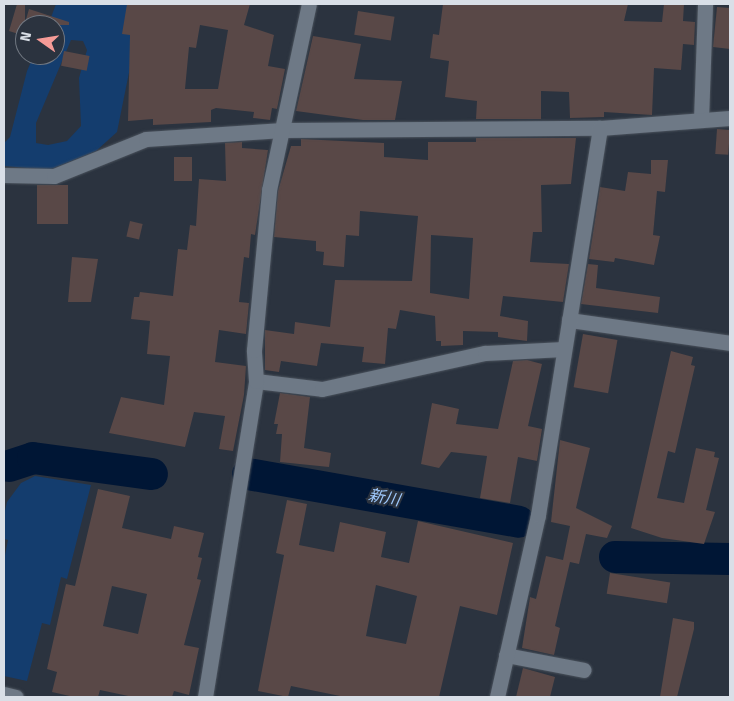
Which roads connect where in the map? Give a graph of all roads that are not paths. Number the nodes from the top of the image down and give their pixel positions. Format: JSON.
{"nodes":[{"id":1,"x":309,"y":4,"type":"edge"},
{"id":2,"x":704,"y":4,"type":"edge"},
{"id":3,"x":730,"y":118,"type":"edge"},
{"id":4,"x":701,"y":120,"type":"junction"},
{"id":5,"x":600,"y":128,"type":"junction"},
{"id":6,"x":283,"y":130,"type":"junction"},
{"id":7,"x":4,"y":175,"type":"edge"},
{"id":8,"x":569,"y":320,"type":"junction"},
{"id":9,"x":730,"y":343,"type":"edge"},
{"id":10,"x":564,"y":349,"type":"junction"},
{"id":11,"x":256,"y":382,"type":"junction"},
{"id":12,"x":506,"y":655,"type":"junction"},
{"id":13,"x":584,"y":670,"type":"dead end"},
{"id":14,"x":4,"y":694,"type":"edge"},
{"id":15,"x":16,"y":697,"type":"edge"},
{"id":16,"x":205,"y":697,"type":"edge"},
{"id":17,"x":497,"y":697,"type":"edge"}],
"edges":[{"from":1,"to":6,"type":"street"},
{"from":2,"to":4,"type":"street"},
{"from":3,"to":4,"type":"street"},
{"from":4,"to":5,"type":"street"},
{"from":5,"to":6,"type":"street"},
{"from":5,"to":8,"type":"street"},
{"from":6,"to":7,"type":"street"},
{"from":6,"to":11,"type":"street"},
{"from":8,"to":9,"type":"street"},
{"from":8,"to":10,"type":"street"},
{"from":10,"to":11,"type":"street"},
{"from":10,"to":12,"type":"street"},
{"from":11,"to":16,"type":"street"},
{"from":12,"to":13,"type":"street"},
{"from":12,"to":17,"type":"street"},
{"from":14,"to":15,"type":"street"}]}
